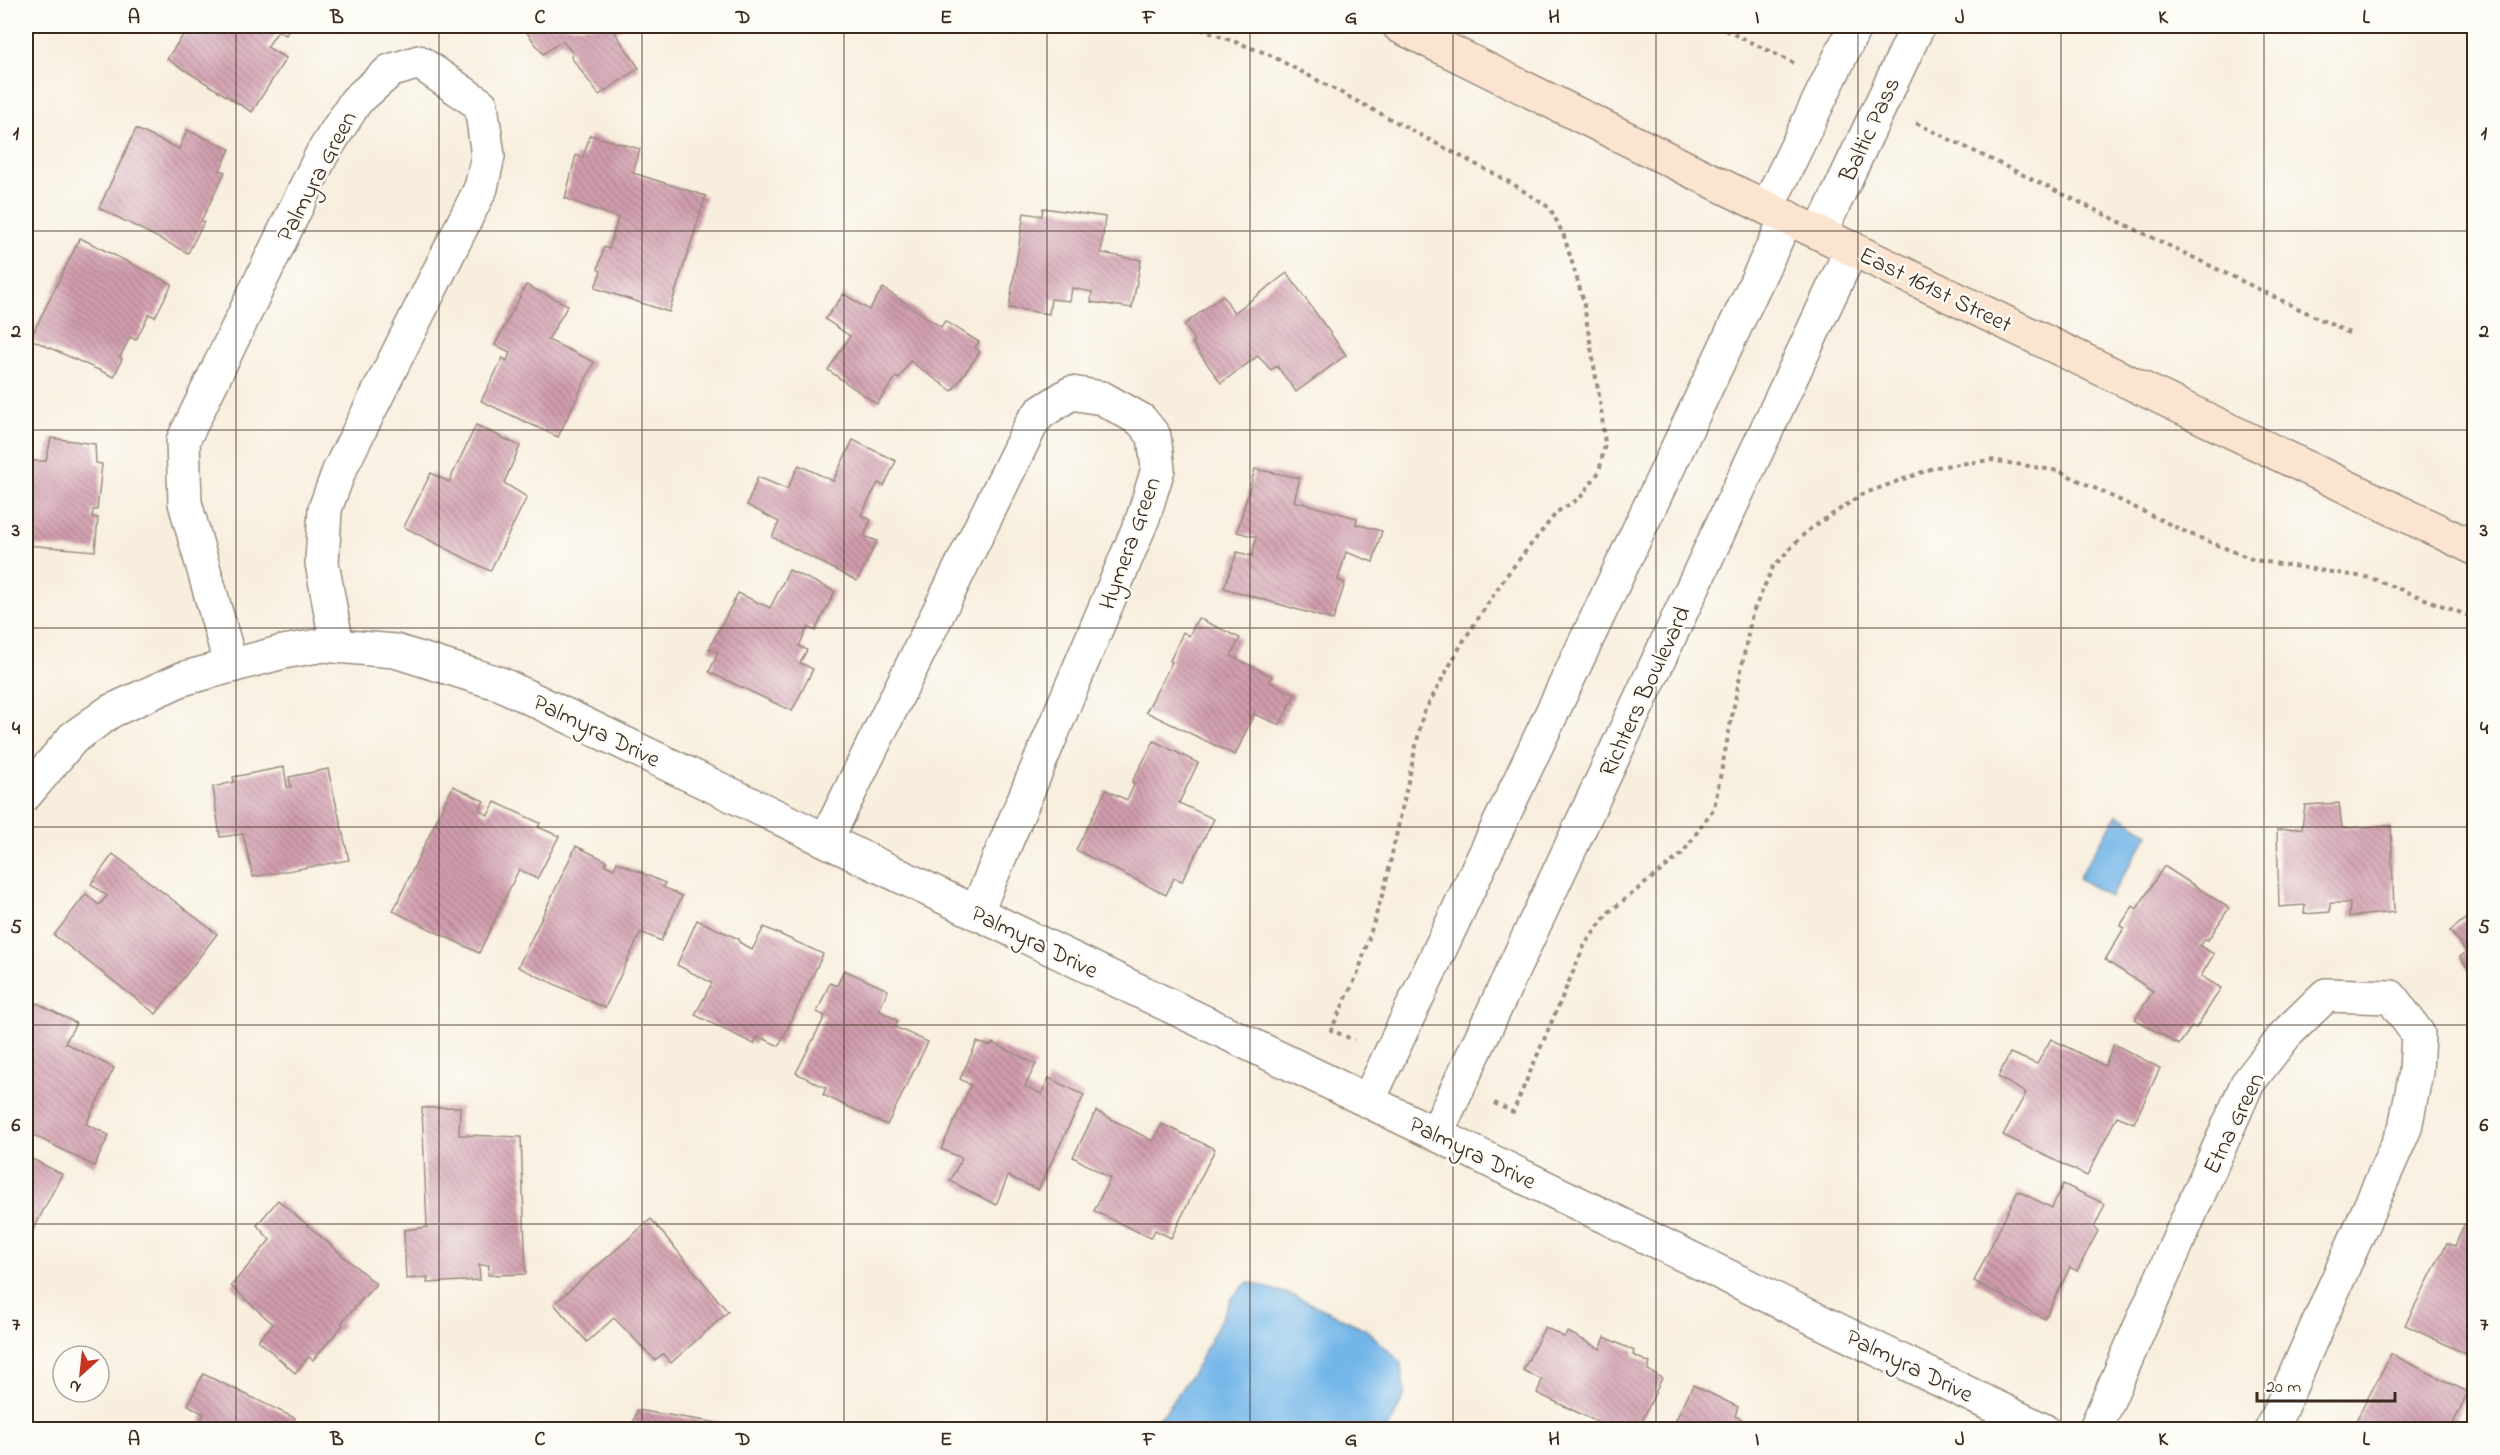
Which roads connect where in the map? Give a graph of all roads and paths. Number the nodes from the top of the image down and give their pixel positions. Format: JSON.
{"nodes":[{"id":1,"x":1399,"y":26,"type":"edge"},
{"id":2,"x":1717,"y":26,"type":"edge"},
{"id":3,"x":1855,"y":26,"type":"edge"},
{"id":4,"x":1918,"y":26,"type":"edge"},
{"id":5,"x":1829,"y":81,"type":"junction"},
{"id":6,"x":1880,"y":106,"type":"junction"},
{"id":7,"x":1777,"y":212,"type":"junction"},
{"id":8,"x":1820,"y":233,"type":"junction"},
{"id":9,"x":1852,"y":248,"type":"junction"},
{"id":10,"x":2353,"y":335,"type":"dead end"},
{"id":11,"x":2475,"y":548,"type":"edge"},
{"id":12,"x":337,"y":646,"type":"junction"},
{"id":13,"x":231,"y":666,"type":"junction"},
{"id":14,"x":26,"y":795,"type":"edge"},
{"id":15,"x":826,"y":840,"type":"junction"},
{"id":16,"x":976,"y":913,"type":"junction"},
{"id":17,"x":1368,"y":1101,"type":"junction"},
{"id":18,"x":1436,"y":1134,"type":"junction"},
{"id":19,"x":2043,"y":1430,"type":"edge"},
{"id":20,"x":2095,"y":1430,"type":"edge"},
{"id":21,"x":2271,"y":1430,"type":"edge"}],
"edges":[{"from":1,"to":7,"type":"street","name":"East 161st Street"},
{"from":2,"to":5,"type":"path"},
{"from":3,"to":5,"type":"street"},
{"from":4,"to":6,"type":"street","name":"Baltic Pass"},
{"from":5,"to":7,"type":"street"},
{"from":6,"to":8,"type":"street","name":"Baltic Pass"},
{"from":6,"to":10,"type":"path"},
{"from":7,"to":8,"type":"street","name":"East 161st Street"},
{"from":7,"to":17,"type":"street"},
{"from":8,"to":9,"type":"street","name":"East 161st Street"},
{"from":9,"to":11,"type":"street","name":"East 161st Street"},
{"from":9,"to":18,"type":"street","name":"Richters Boulevard"},
{"from":12,"to":13,"type":"street","name":"Palmyra Drive"},
{"from":12,"to":13,"type":"street","name":"Palmyra Green"},
{"from":12,"to":15,"type":"street","name":"Palmyra Drive"},
{"from":13,"to":14,"type":"street","name":"Palmyra Drive"},
{"from":15,"to":16,"type":"street","name":"Palmyra Drive"},
{"from":15,"to":16,"type":"street","name":"Hymera Green"},
{"from":16,"to":17,"type":"street","name":"Palmyra Drive"},
{"from":17,"to":18,"type":"street","name":"Palmyra Drive"},
{"from":18,"to":19,"type":"street","name":"Palmyra Drive"},
{"from":20,"to":21,"type":"street","name":"Etna Green"}]}
